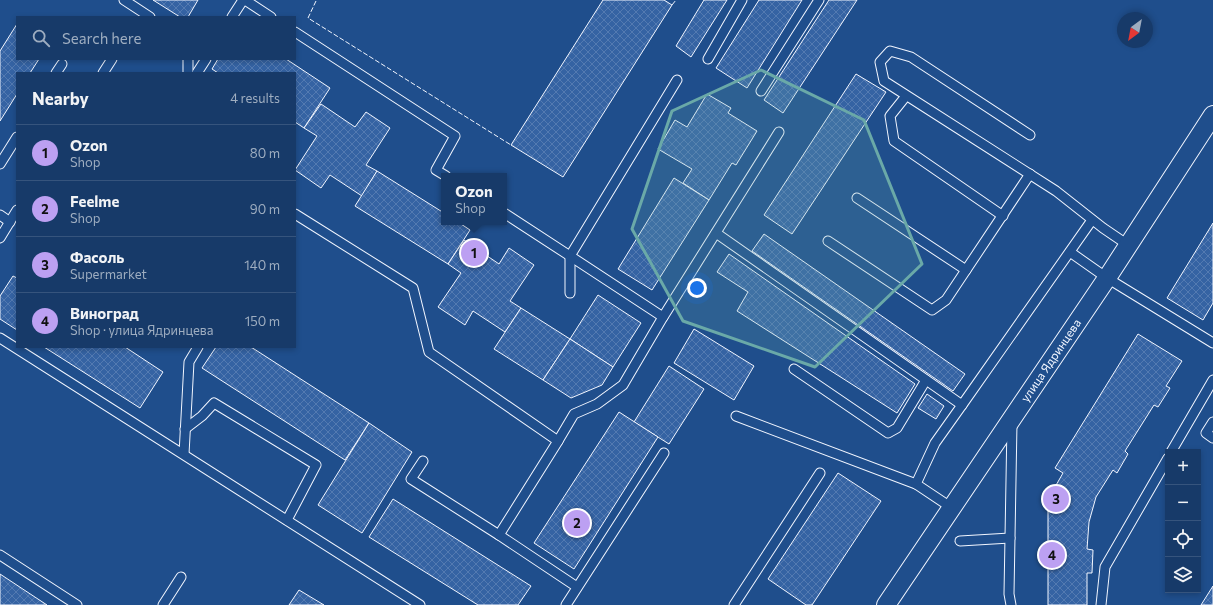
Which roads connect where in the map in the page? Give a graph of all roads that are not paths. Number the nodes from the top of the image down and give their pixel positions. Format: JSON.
{"nodes":[{"id":1,"x":124,"y":0,"type":"edge"},
{"id":2,"x":244,"y":0,"type":"edge"},
{"id":3,"x":742,"y":0,"type":"edge"},
{"id":4,"x":819,"y":0,"type":"edge"},
{"id":5,"x":148,"y":16,"type":"edge"},
{"id":6,"x":233,"y":16,"type":"edge"},
{"id":7,"x":269,"y":16,"type":"edge"},
{"id":8,"x":296,"y":33,"type":"edge"},
{"id":9,"x":708,"y":59,"type":"dead end"},
{"id":10,"x":111,"y":60,"type":"edge"},
{"id":11,"x":188,"y":60,"type":"edge"},
{"id":12,"x":205,"y":60,"type":"edge"},
{"id":13,"x":62,"y":64,"type":"dead end"},
{"id":14,"x":57,"y":72,"type":"edge"},
{"id":15,"x":104,"y":72,"type":"edge"},
{"id":16,"x":188,"y":72,"type":"edge"},
{"id":17,"x":198,"y":72,"type":"edge"},
{"id":18,"x":677,"y":80,"type":"dead end"},
{"id":19,"x":761,"y":91,"type":"dead end"},
{"id":20,"x":906,"y":96,"type":"junction"},
{"id":21,"x":1213,"y":115,"type":"edge"},
{"id":22,"x":779,"y":132,"type":"dead end"},
{"id":23,"x":1030,"y":135,"type":"dead end"},
{"id":24,"x":16,"y":139,"type":"edge"},
{"id":25,"x":0,"y":164,"type":"edge"},
{"id":26,"x":441,"y":173,"type":"edge"},
{"id":27,"x":1030,"y":174,"type":"junction"},
{"id":28,"x":857,"y":198,"type":"dead end"},
{"id":29,"x":16,"y":212,"type":"edge"},
{"id":30,"x":0,"y":215,"type":"edge"},
{"id":31,"x":296,"y":215,"type":"edge"},
{"id":32,"x":507,"y":215,"type":"edge"},
{"id":33,"x":1003,"y":216,"type":"junction"},
{"id":34,"x":1092,"y":220,"type":"junction"},
{"id":35,"x":10,"y":222,"type":"junction"},
{"id":36,"x":716,"y":233,"type":"junction"},
{"id":37,"x":0,"y":238,"type":"edge"},
{"id":38,"x":828,"y":241,"type":"dead end"},
{"id":39,"x":1128,"y":245,"type":"junction"},
{"id":40,"x":1070,"y":252,"type":"junction"},
{"id":41,"x":570,"y":256,"type":"junction"},
{"id":42,"x":966,"y":270,"type":"junction"},
{"id":43,"x":1107,"y":278,"type":"junction"},
{"id":44,"x":570,"y":293,"type":"dead end"},
{"id":45,"x":663,"y":317,"type":"junction"},
{"id":46,"x":0,"y":338,"type":"edge"},
{"id":47,"x":1213,"y":343,"type":"edge"},
{"id":48,"x":197,"y":348,"type":"edge"},
{"id":49,"x":794,"y":369,"type":"dead end"},
{"id":50,"x":926,"y":380,"type":"junction"},
{"id":51,"x":1213,"y":380,"type":"edge"},
{"id":52,"x":962,"y":405,"type":"junction"},
{"id":53,"x":736,"y":416,"type":"dead end"},
{"id":54,"x":1012,"y":420,"type":"junction"},
{"id":55,"x":1213,"y":422,"type":"edge"},
{"id":56,"x":185,"y":429,"type":"junction"},
{"id":57,"x":1213,"y":438,"type":"edge"},
{"id":58,"x":558,"y":441,"type":"junction"},
{"id":59,"x":1173,"y":449,"type":"edge"},
{"id":60,"x":664,"y":453,"type":"dead end"},
{"id":61,"x":184,"y":454,"type":"junction"},
{"id":62,"x":423,"y":461,"type":"dead end"},
{"id":63,"x":1165,"y":463,"type":"edge"},
{"id":64,"x":820,"y":473,"type":"dead end"},
{"id":65,"x":916,"y":484,"type":"junction"},
{"id":66,"x":952,"y":508,"type":"junction"},
{"id":67,"x":287,"y":520,"type":"junction"},
{"id":68,"x":499,"y":535,"type":"junction"},
{"id":69,"x":1010,"y":538,"type":"junction"},
{"id":70,"x":960,"y":540,"type":"dead end"},
{"id":71,"x":0,"y":555,"type":"edge"},
{"id":72,"x":180,"y":577,"type":"dead end"},
{"id":73,"x":577,"y":587,"type":"junction"},
{"id":74,"x":77,"y":605,"type":"edge"},
{"id":75,"x":163,"y":605,"type":"edge"},
{"id":76,"x":420,"y":605,"type":"edge"},
{"id":77,"x":566,"y":605,"type":"edge"},
{"id":78,"x":734,"y":605,"type":"edge"},
{"id":79,"x":886,"y":605,"type":"edge"},
{"id":80,"x":1011,"y":605,"type":"edge"},
{"id":81,"x":1102,"y":605,"type":"edge"}],
"edges":[{"from":1,"to":5,"type":"lane"},
{"from":2,"to":6,"type":"lane"},
{"from":2,"to":7,"type":"lane"},
{"from":3,"to":9,"type":"lane"},
{"from":4,"to":19,"type":"lane"},
{"from":8,"to":26,"type":"lane"},
{"from":10,"to":15,"type":"lane"},
{"from":11,"to":16,"type":"lane"},
{"from":12,"to":17,"type":"lane"},
{"from":13,"to":14,"type":"lane"},
{"from":18,"to":41,"type":"lane"},
{"from":20,"to":23,"type":"lane"},
{"from":20,"to":27,"type":"lane"},
{"from":20,"to":33,"type":"lane"},
{"from":21,"to":39,"type":"street","name":"улица Ядринцева"},
{"from":22,"to":36,"type":"lane"},
{"from":24,"to":25,"type":"lane"},
{"from":27,"to":33,"type":"lane"},
{"from":27,"to":34,"type":"lane"},
{"from":28,"to":42,"type":"lane"},
{"from":29,"to":35,"type":"lane"},
{"from":30,"to":35,"type":"lane"},
{"from":31,"to":58,"type":"lane"},
{"from":32,"to":41,"type":"lane"},
{"from":33,"to":42,"type":"lane"},
{"from":34,"to":39,"type":"lane"},
{"from":34,"to":40,"type":"lane"},
{"from":35,"to":37,"type":"lane"},
{"from":36,"to":45,"type":"lane"},
{"from":36,"to":50,"type":"lane"},
{"from":38,"to":42,"type":"lane"},
{"from":39,"to":43,"type":"street","name":"улица Ядринцева"},
{"from":40,"to":43,"type":"lane"},
{"from":40,"to":52,"type":"lane"},
{"from":41,"to":44,"type":"lane"},
{"from":41,"to":45,"type":"lane"},
{"from":43,"to":47,"type":"lane"},
{"from":43,"to":54,"type":"street","name":"улица Ядринцева"},
{"from":45,"to":58,"type":"lane"},
{"from":46,"to":61,"type":"lane"},
{"from":48,"to":56,"type":"lane"},
{"from":49,"to":50,"type":"lane"},
{"from":50,"to":52,"type":"lane"},
{"from":51,"to":59,"type":"lane"},
{"from":52,"to":65,"type":"lane"},
{"from":53,"to":65,"type":"lane"},
{"from":54,"to":66,"type":"street","name":"улица Ядринцева"},
{"from":54,"to":69,"type":"lane"},
{"from":55,"to":57,"type":"lane"},
{"from":56,"to":61,"type":"lane"},
{"from":56,"to":67,"type":"lane"},
{"from":58,"to":68,"type":"lane"},
{"from":60,"to":73,"type":"lane"},
{"from":61,"to":67,"type":"lane"},
{"from":62,"to":68,"type":"lane"},
{"from":63,"to":81,"type":"lane"},
{"from":64,"to":78,"type":"lane"},
{"from":65,"to":66,"type":"lane"},
{"from":66,"to":79,"type":"street","name":"улица Ядринцева"},
{"from":67,"to":76,"type":"lane"},
{"from":68,"to":73,"type":"lane"},
{"from":69,"to":70,"type":"lane"},
{"from":69,"to":80,"type":"lane"},
{"from":71,"to":74,"type":"lane"},
{"from":72,"to":75,"type":"lane"},
{"from":73,"to":77,"type":"lane"}]}
